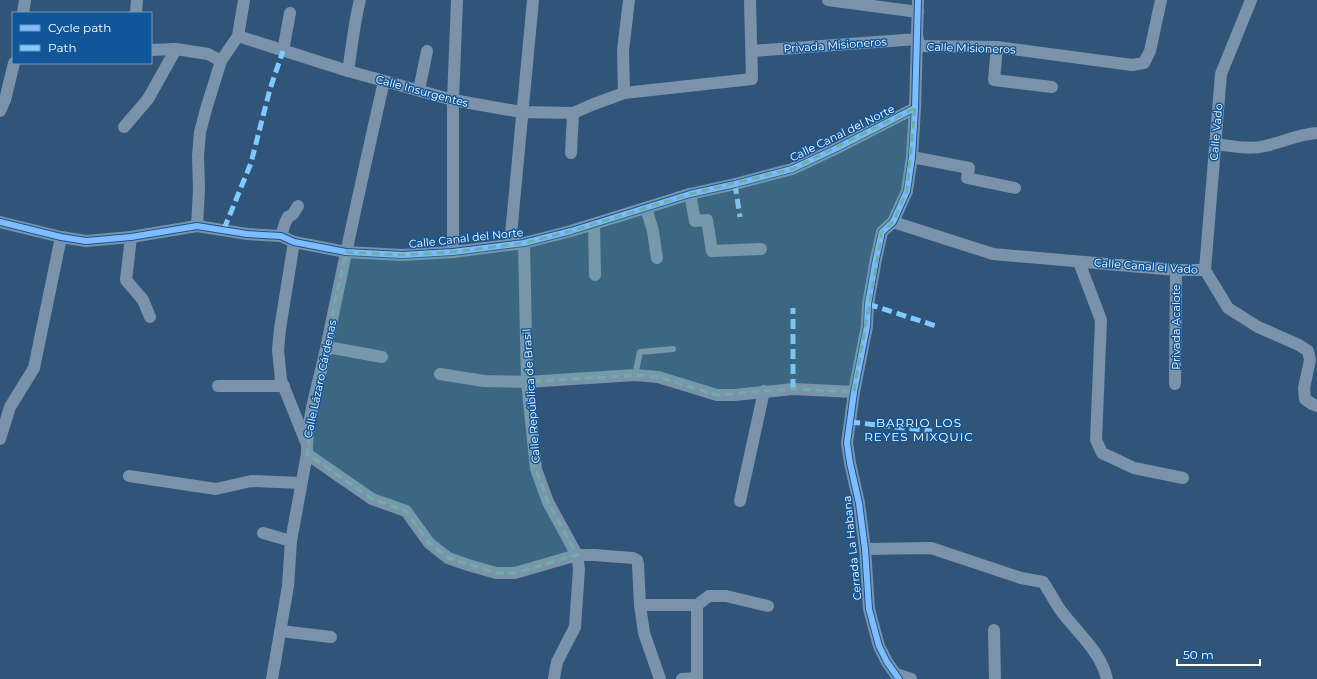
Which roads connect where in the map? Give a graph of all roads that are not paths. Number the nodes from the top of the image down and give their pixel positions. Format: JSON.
{"nodes":[{"id":1,"x":25,"y":0,"type":"edge"},
{"id":2,"x":137,"y":0,"type":"edge"},
{"id":3,"x":244,"y":0,"type":"edge"},
{"id":4,"x":360,"y":0,"type":"edge"},
{"id":5,"x":457,"y":0,"type":"edge"},
{"id":6,"x":533,"y":0,"type":"edge"},
{"id":7,"x":629,"y":0,"type":"edge"},
{"id":8,"x":750,"y":0,"type":"edge"},
{"id":9,"x":828,"y":0,"type":"edge"},
{"id":10,"x":918,"y":0,"type":"edge"},
{"id":11,"x":1161,"y":0,"type":"edge"},
{"id":12,"x":1251,"y":0,"type":"edge"},
{"id":13,"x":23,"y":12,"type":"edge"},
{"id":14,"x":136,"y":12,"type":"edge"},
{"id":15,"x":918,"y":12,"type":"junction"},
{"id":16,"x":290,"y":13,"type":"dead end"},
{"id":17,"x":238,"y":36,"type":"junction"},
{"id":18,"x":918,"y":42,"type":"junction"},
{"id":19,"x":997,"y":47,"type":"junction"},
{"id":20,"x":176,"y":49,"type":"junction"},
{"id":21,"x":152,"y":50,"type":"edge"},
{"id":22,"x":283,"y":51,"type":"junction"},
{"id":23,"x":427,"y":51,"type":"dead end"},
{"id":24,"x":752,"y":51,"type":"junction"},
{"id":25,"x":221,"y":61,"type":"junction"},
{"id":26,"x":14,"y":64,"type":"edge"},
{"id":27,"x":348,"y":71,"type":"junction"},
{"id":28,"x":384,"y":81,"type":"junction"},
{"id":29,"x":1052,"y":87,"type":"dead end"},
{"id":30,"x":419,"y":90,"type":"junction"},
{"id":31,"x":624,"y":94,"type":"junction"},
{"id":32,"x":453,"y":100,"type":"junction"},
{"id":33,"x":915,"y":108,"type":"junction"},
{"id":34,"x":0,"y":111,"type":"edge"},
{"id":35,"x":522,"y":112,"type":"junction"},
{"id":36,"x":573,"y":113,"type":"junction"},
{"id":37,"x":124,"y":127,"type":"dead end"},
{"id":38,"x":1317,"y":133,"type":"edge"},
{"id":39,"x":1215,"y":144,"type":"junction"},
{"id":40,"x":571,"y":153,"type":"dead end"},
{"id":41,"x":912,"y":157,"type":"junction"},
{"id":42,"x":1016,"y":188,"type":"dead end"},
{"id":43,"x":690,"y":194,"type":"junction"},
{"id":44,"x":298,"y":206,"type":"dead end"},
{"id":45,"x":646,"y":208,"type":"junction"},
{"id":46,"x":0,"y":222,"type":"edge"},
{"id":47,"x":893,"y":222,"type":"junction"},
{"id":48,"x":594,"y":224,"type":"junction"},
{"id":49,"x":198,"y":226,"type":"junction"},
{"id":50,"x":281,"y":236,"type":"junction"},
{"id":51,"x":61,"y":237,"type":"junction"},
{"id":52,"x":131,"y":237,"type":"junction"},
{"id":53,"x":294,"y":242,"type":"junction"},
{"id":54,"x":524,"y":243,"type":"junction"},
{"id":55,"x":510,"y":245,"type":"junction"},
{"id":56,"x":761,"y":249,"type":"dead end"},
{"id":57,"x":346,"y":252,"type":"junction"},
{"id":58,"x":453,"y":252,"type":"junction"},
{"id":59,"x":656,"y":258,"type":"dead end"},
{"id":60,"x":1079,"y":262,"type":"junction"},
{"id":61,"x":1176,"y":270,"type":"junction"},
{"id":62,"x":1205,"y":270,"type":"junction"},
{"id":63,"x":595,"y":275,"type":"dead end"},
{"id":64,"x":150,"y":317,"type":"dead end"},
{"id":65,"x":327,"y":347,"type":"junction"},
{"id":66,"x":673,"y":349,"type":"dead end"},
{"id":67,"x":382,"y":356,"type":"dead end"},
{"id":68,"x":440,"y":374,"type":"dead end"},
{"id":69,"x":635,"y":375,"type":"junction"},
{"id":70,"x":528,"y":382,"type":"junction"},
{"id":71,"x":1175,"y":384,"type":"dead end"},
{"id":72,"x":218,"y":386,"type":"dead end"},
{"id":73,"x":284,"y":386,"type":"junction"},
{"id":74,"x":764,"y":391,"type":"junction"},
{"id":75,"x":854,"y":392,"type":"junction"},
{"id":76,"x":5,"y":406,"type":"edge"},
{"id":77,"x":1317,"y":406,"type":"edge"},
{"id":78,"x":0,"y":439,"type":"edge"},
{"id":79,"x":307,"y":449,"type":"junction"},
{"id":80,"x":129,"y":476,"type":"dead end"},
{"id":81,"x":1183,"y":478,"type":"dead end"},
{"id":82,"x":301,"y":483,"type":"junction"},
{"id":83,"x":740,"y":501,"type":"dead end"},
{"id":84,"x":263,"y":533,"type":"dead end"},
{"id":85,"x":291,"y":541,"type":"junction"},
{"id":86,"x":865,"y":550,"type":"junction"},
{"id":87,"x":577,"y":555,"type":"junction"},
{"id":88,"x":640,"y":604,"type":"junction"},
{"id":89,"x":697,"y":604,"type":"junction"},
{"id":90,"x":768,"y":606,"type":"dead end"},
{"id":91,"x":994,"y":630,"type":"dead end"},
{"id":92,"x":281,"y":631,"type":"junction"},
{"id":93,"x":331,"y":637,"type":"dead end"},
{"id":94,"x":897,"y":676,"type":"edge"},
{"id":95,"x":554,"y":678,"type":"edge"},
{"id":96,"x":697,"y":678,"type":"edge"},
{"id":97,"x":272,"y":679,"type":"edge"},
{"id":98,"x":660,"y":679,"type":"edge"},
{"id":99,"x":682,"y":679,"type":"edge"},
{"id":100,"x":911,"y":679,"type":"edge"},
{"id":101,"x":995,"y":679,"type":"edge"},
{"id":102,"x":1108,"y":679,"type":"edge"}],
"edges":[{"from":1,"to":13,"type":"street"},
{"from":2,"to":14,"type":"street"},
{"from":3,"to":17,"type":"street"},
{"from":4,"to":27,"type":"street"},
{"from":5,"to":32,"type":"street"},
{"from":6,"to":35,"type":"street"},
{"from":7,"to":31,"type":"street"},
{"from":8,"to":24,"type":"street"},
{"from":9,"to":15,"type":"street"},
{"from":10,"to":15,"type":"street","name":"Cerrada La Habana"},
{"from":11,"to":19,"type":"street","name":"Calle Misioneros"},
{"from":12,"to":39,"type":"street","name":"Calle Vado"},
{"from":15,"to":18,"type":"street","name":"Cerrada La Habana"},
{"from":16,"to":22,"type":"street"},
{"from":17,"to":22,"type":"street","name":"Calle Insurgentes"},
{"from":17,"to":25,"type":"street"},
{"from":18,"to":19,"type":"street","name":"Calle Misioneros"},
{"from":18,"to":24,"type":"street","name":"Privada Misioneros"},
{"from":18,"to":33,"type":"street","name":"Cerrada La Habana"},
{"from":19,"to":29,"type":"street"},
{"from":20,"to":21,"type":"street"},
{"from":20,"to":25,"type":"street"},
{"from":20,"to":37,"type":"street"},
{"from":22,"to":27,"type":"street","name":"Calle Insurgentes"},
{"from":23,"to":30,"type":"street"},
{"from":24,"to":31,"type":"street","name":"Calle Insurgentes"},
{"from":25,"to":49,"type":"street"},
{"from":26,"to":34,"type":"street"},
{"from":27,"to":28,"type":"street","name":"Calle Insurgentes"},
{"from":28,"to":30,"type":"street","name":"Calle Insurgentes"},
{"from":28,"to":57,"type":"street","name":"Calle Lázaro Cárdenas"},
{"from":30,"to":32,"type":"street","name":"Calle Insurgentes"},
{"from":31,"to":36,"type":"street","name":"Calle Insurgentes"},
{"from":32,"to":35,"type":"street","name":"Calle Insurgentes"},
{"from":32,"to":58,"type":"street"},
{"from":33,"to":41,"type":"street","name":"Cerrada La Habana"},
{"from":33,"to":43,"type":"street","name":"Calle Canal del Norte"},
{"from":35,"to":36,"type":"street","name":"Calle Insurgentes"},
{"from":35,"to":55,"type":"street"},
{"from":36,"to":40,"type":"street"},
{"from":38,"to":39,"type":"street"},
{"from":39,"to":62,"type":"street","name":"Calle Vado"},
{"from":41,"to":42,"type":"street"},
{"from":41,"to":47,"type":"street","name":"Cerrada La Habana"},
{"from":43,"to":45,"type":"street","name":"Calle Canal del Norte"},
{"from":43,"to":56,"type":"street"},
{"from":44,"to":50,"type":"street"},
{"from":45,"to":48,"type":"street","name":"Calle Canal del Norte"},
{"from":45,"to":59,"type":"street"},
{"from":46,"to":51,"type":"street","name":"Calle Canal del Norte"},
{"from":47,"to":60,"type":"street","name":"Calle Canal el Vado"},
{"from":47,"to":75,"type":"street","name":"Cerrada La Habana"},
{"from":48,"to":54,"type":"street","name":"Calle Canal del Norte"},
{"from":48,"to":63,"type":"street"},
{"from":49,"to":50,"type":"street","name":"Calle Canal del Norte"},
{"from":49,"to":52,"type":"street","name":"Calle Canal del Norte"},
{"from":50,"to":53,"type":"street","name":"Calle Canal del Norte"},
{"from":51,"to":52,"type":"street","name":"Calle Canal del Norte"},
{"from":51,"to":76,"type":"street"},
{"from":52,"to":64,"type":"street"},
{"from":53,"to":57,"type":"street","name":"Calle Canal del Norte"},
{"from":53,"to":73,"type":"street"},
{"from":54,"to":55,"type":"street","name":"Calle Canal del Norte"},
{"from":54,"to":70,"type":"street","name":"Calle República de Brasil"},
{"from":55,"to":58,"type":"street","name":"Calle Canal del Norte"},
{"from":57,"to":58,"type":"street","name":"Calle Canal del Norte"},
{"from":57,"to":65,"type":"street","name":"Calle Lázaro Cárdenas"},
{"from":60,"to":61,"type":"street","name":"Calle Canal el Vado"},
{"from":60,"to":81,"type":"street"},
{"from":61,"to":62,"type":"street","name":"Calle Canal el Vado"},
{"from":61,"to":71,"type":"street","name":"Privada Acalote"},
{"from":62,"to":77,"type":"street","name":"Calle Canal el Vado"},
{"from":65,"to":67,"type":"street"},
{"from":65,"to":79,"type":"street","name":"Calle Lázaro Cárdenas"},
{"from":66,"to":69,"type":"lane"},
{"from":68,"to":70,"type":"street"},
{"from":69,"to":70,"type":"street"},
{"from":69,"to":74,"type":"street"},
{"from":70,"to":87,"type":"street","name":"Calle República de Brasil"},
{"from":72,"to":73,"type":"street"},
{"from":73,"to":79,"type":"street"},
{"from":74,"to":75,"type":"street"},
{"from":74,"to":83,"type":"street"},
{"from":75,"to":86,"type":"street","name":"Cerrada La Habana"},
{"from":76,"to":78,"type":"street"},
{"from":79,"to":82,"type":"street","name":"Calle Lázaro Cárdenas"},
{"from":79,"to":87,"type":"street"},
{"from":80,"to":82,"type":"street"},
{"from":82,"to":85,"type":"street","name":"Calle Lázaro Cárdenas"},
{"from":84,"to":85,"type":"street"},
{"from":85,"to":92,"type":"street","name":"Calle Lázaro Cárdenas"},
{"from":86,"to":94,"type":"street","name":"Cerrada La Habana"},
{"from":86,"to":102,"type":"street"},
{"from":87,"to":88,"type":"street"},
{"from":87,"to":95,"type":"street","name":"Calle República de Brasil"},
{"from":88,"to":89,"type":"street"},
{"from":88,"to":98,"type":"street"},
{"from":89,"to":90,"type":"street"},
{"from":89,"to":96,"type":"street"},
{"from":91,"to":101,"type":"street"},
{"from":92,"to":93,"type":"street"},
{"from":92,"to":97,"type":"street","name":"Calle Lázaro Cárdenas"},
{"from":94,"to":100,"type":"street","name":"Cerrada La Habana"},
{"from":96,"to":99,"type":"street"}]}
